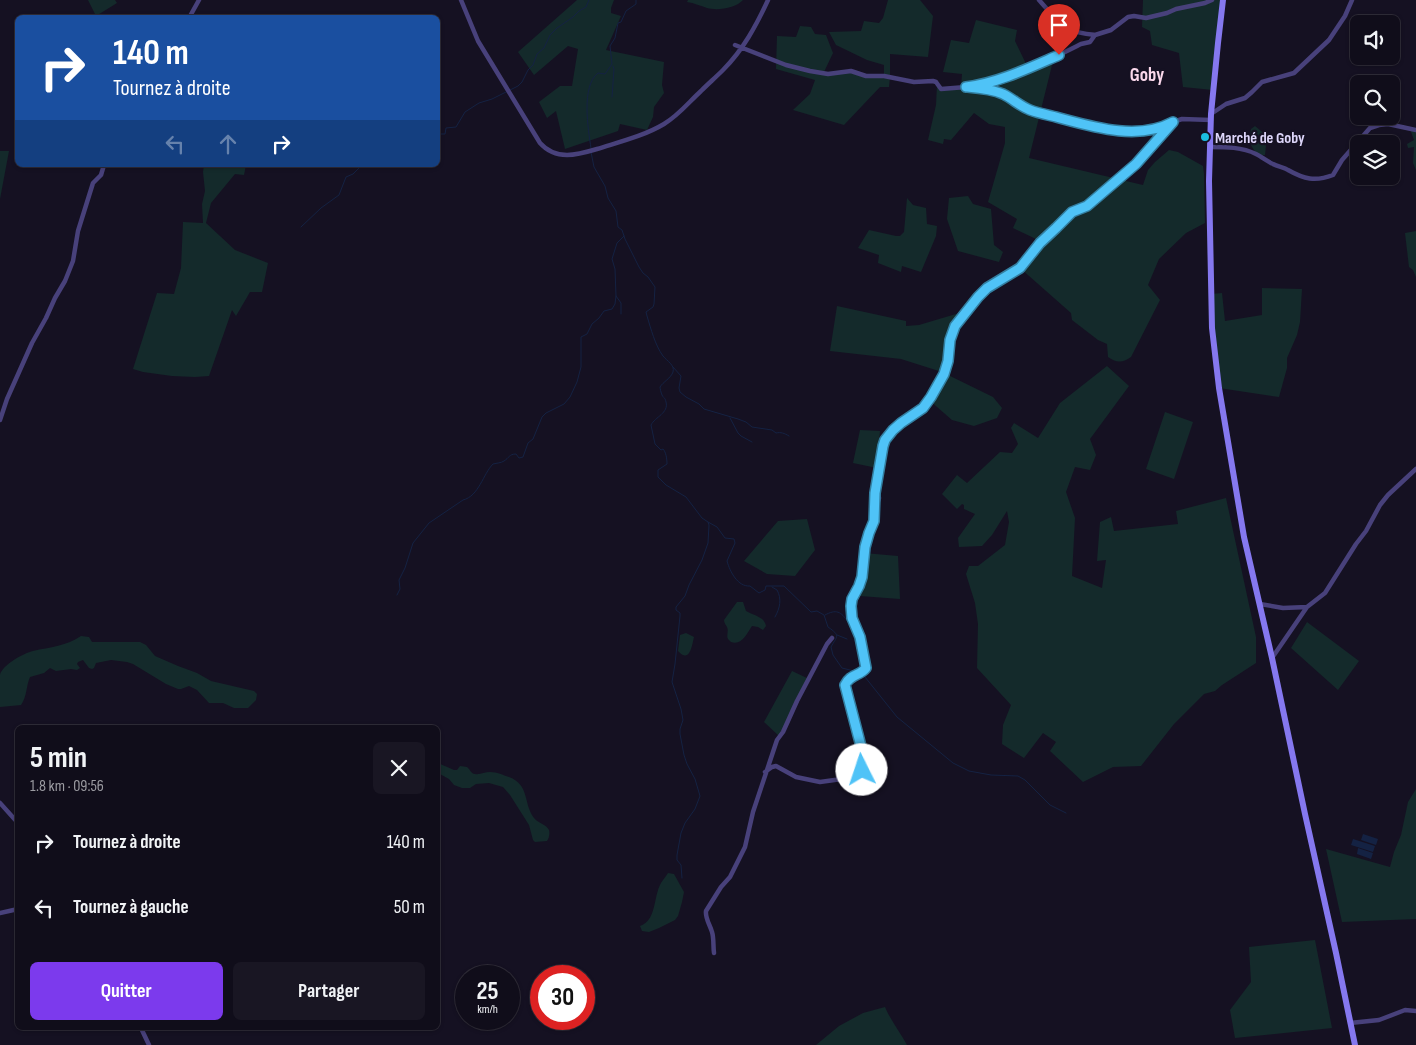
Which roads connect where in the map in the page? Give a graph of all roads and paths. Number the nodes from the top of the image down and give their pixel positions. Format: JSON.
{"nodes":[{"id":1,"x":199,"y":0,"type":"edge"},
{"id":2,"x":460,"y":0,"type":"edge"},
{"id":3,"x":768,"y":0,"type":"edge"},
{"id":4,"x":1039,"y":0,"type":"edge"},
{"id":5,"x":1212,"y":0,"type":"edge"},
{"id":6,"x":1223,"y":0,"type":"edge"},
{"id":7,"x":1352,"y":0,"type":"edge"},
{"id":8,"x":191,"y":15,"type":"edge"},
{"id":9,"x":1095,"y":35,"type":"junction"},
{"id":10,"x":735,"y":45,"type":"dead end"},
{"id":11,"x":742,"y":47,"type":"junction"},
{"id":12,"x":966,"y":87,"type":"junction"},
{"id":13,"x":1211,"y":117,"type":"junction"},
{"id":14,"x":1173,"y":122,"type":"junction"},
{"id":15,"x":1416,"y":130,"type":"edge"},
{"id":16,"x":1210,"y":147,"type":"junction"},
{"id":17,"x":103,"y":167,"type":"edge"},
{"id":18,"x":0,"y":420,"type":"edge"},
{"id":19,"x":1415,"y":471,"type":"edge"},
{"id":20,"x":1260,"y":604,"type":"junction"},
{"id":21,"x":1307,"y":606,"type":"junction"},
{"id":22,"x":832,"y":638,"type":"dead end"},
{"id":23,"x":1272,"y":658,"type":"junction"},
{"id":24,"x":765,"y":772,"type":"junction"},
{"id":25,"x":0,"y":803,"type":"edge"},
{"id":26,"x":15,"y":820,"type":"edge"},
{"id":27,"x":15,"y":910,"type":"edge"},
{"id":28,"x":0,"y":913,"type":"edge"},
{"id":29,"x":714,"y":953,"type":"dead end"},
{"id":30,"x":1416,"y":1011,"type":"edge"},
{"id":31,"x":1350,"y":1023,"type":"junction"},
{"id":32,"x":142,"y":1030,"type":"edge"},
{"id":33,"x":149,"y":1045,"type":"edge"},
{"id":34,"x":1355,"y":1045,"type":"edge"}],
"edges":[{"from":1,"to":8,"type":"street"},
{"from":2,"to":11,"type":"street"},
{"from":3,"to":11,"type":"street"},
{"from":4,"to":9,"type":"street"},
{"from":5,"to":9,"type":"street"},
{"from":6,"to":13,"type":"main road"},
{"from":7,"to":13,"type":"street"},
{"from":9,"to":12,"type":"street"},
{"from":10,"to":11,"type":"street"},
{"from":11,"to":12,"type":"street"},
{"from":12,"to":14,"type":"street"},
{"from":13,"to":14,"type":"street"},
{"from":13,"to":16,"type":"main road"},
{"from":14,"to":24,"type":"street"},
{"from":15,"to":16,"type":"street"},
{"from":16,"to":20,"type":"main road"},
{"from":17,"to":18,"type":"street"},
{"from":19,"to":21,"type":"street"},
{"from":20,"to":21,"type":"street"},
{"from":20,"to":23,"type":"main road"},
{"from":21,"to":23,"type":"street"},
{"from":22,"to":24,"type":"street"},
{"from":23,"to":31,"type":"main road"},
{"from":24,"to":29,"type":"street"},
{"from":25,"to":26,"type":"street"},
{"from":27,"to":28,"type":"street"},
{"from":30,"to":31,"type":"street"},
{"from":31,"to":34,"type":"main road"},
{"from":32,"to":33,"type":"street"}]}
